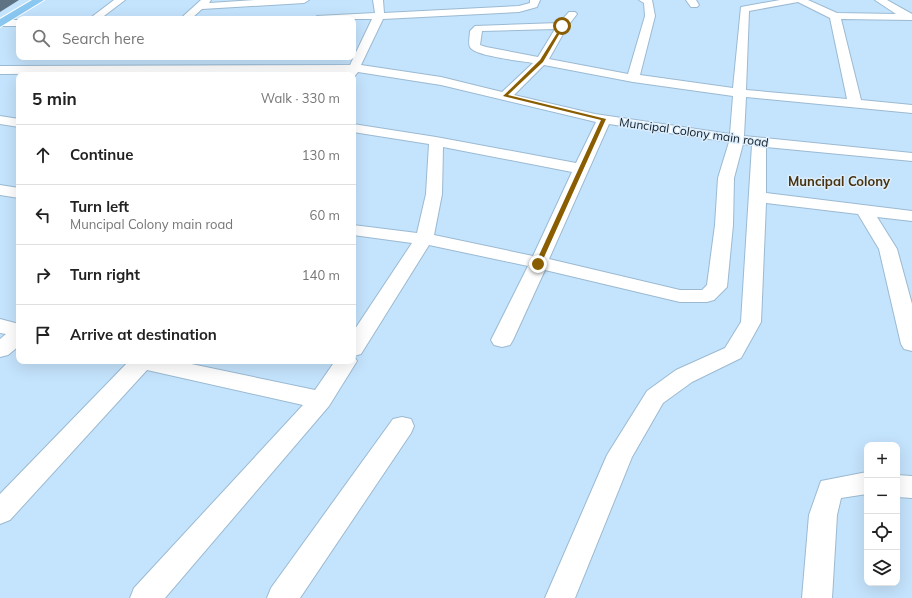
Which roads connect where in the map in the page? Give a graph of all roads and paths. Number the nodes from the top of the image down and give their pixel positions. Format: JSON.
{"nodes":[{"id":1,"x":28,"y":0,"type":"edge"},
{"id":2,"x":39,"y":0,"type":"edge"},
{"id":3,"x":120,"y":0,"type":"edge"},
{"id":4,"x":304,"y":0,"type":"edge"},
{"id":5,"x":378,"y":0,"type":"edge"},
{"id":6,"x":535,"y":0,"type":"edge"},
{"id":7,"x":644,"y":0,"type":"edge"},
{"id":8,"x":796,"y":0,"type":"edge"},
{"id":9,"x":800,"y":0,"type":"edge"},
{"id":10,"x":880,"y":0,"type":"edge"},
{"id":11,"x":203,"y":3,"type":"edge"},
{"id":12,"x":572,"y":14,"type":"dead end"},
{"id":13,"x":98,"y":16,"type":"edge"},
{"id":14,"x":188,"y":16,"type":"edge"},
{"id":15,"x":379,"y":16,"type":"junction"},
{"id":16,"x":835,"y":16,"type":"junction"},
{"id":17,"x":356,"y":17,"type":"edge"},
{"id":18,"x":910,"y":17,"type":"edge"},
{"id":19,"x":0,"y":21,"type":"edge"},
{"id":20,"x":16,"y":23,"type":"edge"},
{"id":21,"x":562,"y":26,"type":"junction"},
{"id":22,"x":33,"y":60,"type":"edge"},
{"id":23,"x":542,"y":61,"type":"junction"},
{"id":24,"x":251,"y":63,"type":"edge"},
{"id":25,"x":0,"y":66,"type":"edge"},
{"id":26,"x":134,"y":67,"type":"edge"},
{"id":27,"x":19,"y":68,"type":"junction"},
{"id":28,"x":354,"y":69,"type":"edge"},
{"id":29,"x":0,"y":70,"type":"edge"},
{"id":30,"x":633,"y":78,"type":"junction"},
{"id":31,"x":739,"y":93,"type":"junction"},
{"id":32,"x":507,"y":94,"type":"junction"},
{"id":33,"x":855,"y":104,"type":"junction"},
{"id":34,"x":912,"y":109,"type":"edge"},
{"id":35,"x":604,"y":119,"type":"junction"},
{"id":36,"x":0,"y":120,"type":"edge"},
{"id":37,"x":16,"y":123,"type":"edge"},
{"id":38,"x":356,"y":129,"type":"edge"},
{"id":39,"x":737,"y":135,"type":"junction"},
{"id":40,"x":436,"y":142,"type":"junction"},
{"id":41,"x":758,"y":142,"type":"junction"},
{"id":42,"x":912,"y":152,"type":"edge"},
{"id":43,"x":912,"y":157,"type":"edge"},
{"id":44,"x":582,"y":169,"type":"junction"},
{"id":45,"x":758,"y":197,"type":"junction"},
{"id":46,"x":864,"y":210,"type":"junction"},
{"id":47,"x":912,"y":216,"type":"edge"},
{"id":48,"x":356,"y":230,"type":"edge"},
{"id":49,"x":424,"y":239,"type":"junction"},
{"id":50,"x":538,"y":264,"type":"junction"},
{"id":51,"x":909,"y":321,"type":"edge"},
{"id":52,"x":0,"y":326,"type":"edge"},
{"id":53,"x":16,"y":330,"type":"edge"},
{"id":54,"x":16,"y":337,"type":"edge"},
{"id":55,"x":502,"y":340,"type":"dead end"},
{"id":56,"x":912,"y":344,"type":"edge"},
{"id":57,"x":356,"y":345,"type":"edge"},
{"id":58,"x":0,"y":350,"type":"edge"},
{"id":59,"x":138,"y":364,"type":"edge"},
{"id":60,"x":155,"y":364,"type":"edge"},
{"id":61,"x":344,"y":364,"type":"edge"},
{"id":62,"x":321,"y":400,"type":"junction"},
{"id":63,"x":402,"y":426,"type":"dead end"},
{"id":64,"x":864,"y":483,"type":"edge"},
{"id":65,"x":900,"y":486,"type":"edge"},
{"id":66,"x":912,"y":487,"type":"edge"},
{"id":67,"x":0,"y":512,"type":"edge"},
{"id":68,"x":145,"y":598,"type":"edge"},
{"id":69,"x":282,"y":598,"type":"edge"},
{"id":70,"x":560,"y":598,"type":"edge"},
{"id":71,"x":817,"y":598,"type":"edge"}],
"edges":[{"from":1,"to":19,"type":"main road"},
{"from":2,"to":19,"type":"main road"},
{"from":3,"to":13,"type":"street"},
{"from":4,"to":11,"type":"street"},
{"from":5,"to":15,"type":"street"},
{"from":6,"to":15,"type":"street"},
{"from":7,"to":30,"type":"street"},
{"from":8,"to":31,"type":"street"},
{"from":9,"to":16,"type":"street"},
{"from":10,"to":18,"type":"street"},
{"from":11,"to":14,"type":"street"},
{"from":12,"to":21,"type":"street"},
{"from":15,"to":17,"type":"street"},
{"from":15,"to":28,"type":"street"},
{"from":16,"to":18,"type":"street"},
{"from":16,"to":33,"type":"street"},
{"from":19,"to":20,"type":"street"},
{"from":21,"to":23,"type":"street"},
{"from":21,"to":23,"type":"street"},
{"from":22,"to":27,"type":"street"},
{"from":23,"to":30,"type":"street"},
{"from":23,"to":32,"type":"street"},
{"from":24,"to":26,"type":"street","name":"Muncipal Colony main road"},
{"from":24,"to":28,"type":"street","name":"Muncipal Colony main road"},
{"from":25,"to":27,"type":"street"},
{"from":26,"to":27,"type":"street","name":"Muncipal Colony main road"},
{"from":27,"to":29,"type":"street","name":"Muncipal Colony main road"},
{"from":28,"to":32,"type":"street","name":"Muncipal Colony main road"},
{"from":30,"to":31,"type":"street"},
{"from":31,"to":33,"type":"street"},
{"from":31,"to":39,"type":"street"},
{"from":32,"to":35,"type":"street","name":"Muncipal Colony main road"},
{"from":32,"to":39,"type":"street"},
{"from":33,"to":34,"type":"street"},
{"from":35,"to":39,"type":"street","name":"Muncipal Colony main road"},
{"from":35,"to":44,"type":"street"},
{"from":36,"to":37,"type":"street"},
{"from":38,"to":40,"type":"street"},
{"from":39,"to":41,"type":"street","name":"Muncipal Colony main road"},
{"from":39,"to":42,"type":"street"},
{"from":39,"to":50,"type":"street"},
{"from":40,"to":44,"type":"street"},
{"from":40,"to":49,"type":"street"},
{"from":41,"to":43,"type":"street","name":"Muncipal Colony main road"},
{"from":41,"to":45,"type":"street"},
{"from":44,"to":50,"type":"street"},
{"from":45,"to":46,"type":"street"},
{"from":45,"to":70,"type":"street"},
{"from":46,"to":47,"type":"street"},
{"from":46,"to":51,"type":"street"},
{"from":48,"to":49,"type":"street"},
{"from":49,"to":50,"type":"street"},
{"from":49,"to":57,"type":"street"},
{"from":50,"to":55,"type":"street"},
{"from":51,"to":56,"type":"street"},
{"from":52,"to":53,"type":"street"},
{"from":54,"to":58,"type":"street"},
{"from":59,"to":67,"type":"street"},
{"from":60,"to":62,"type":"street"},
{"from":61,"to":62,"type":"street"},
{"from":62,"to":68,"type":"street"},
{"from":63,"to":69,"type":"street"},
{"from":64,"to":71,"type":"street"},
{"from":65,"to":66,"type":"street"}]}
